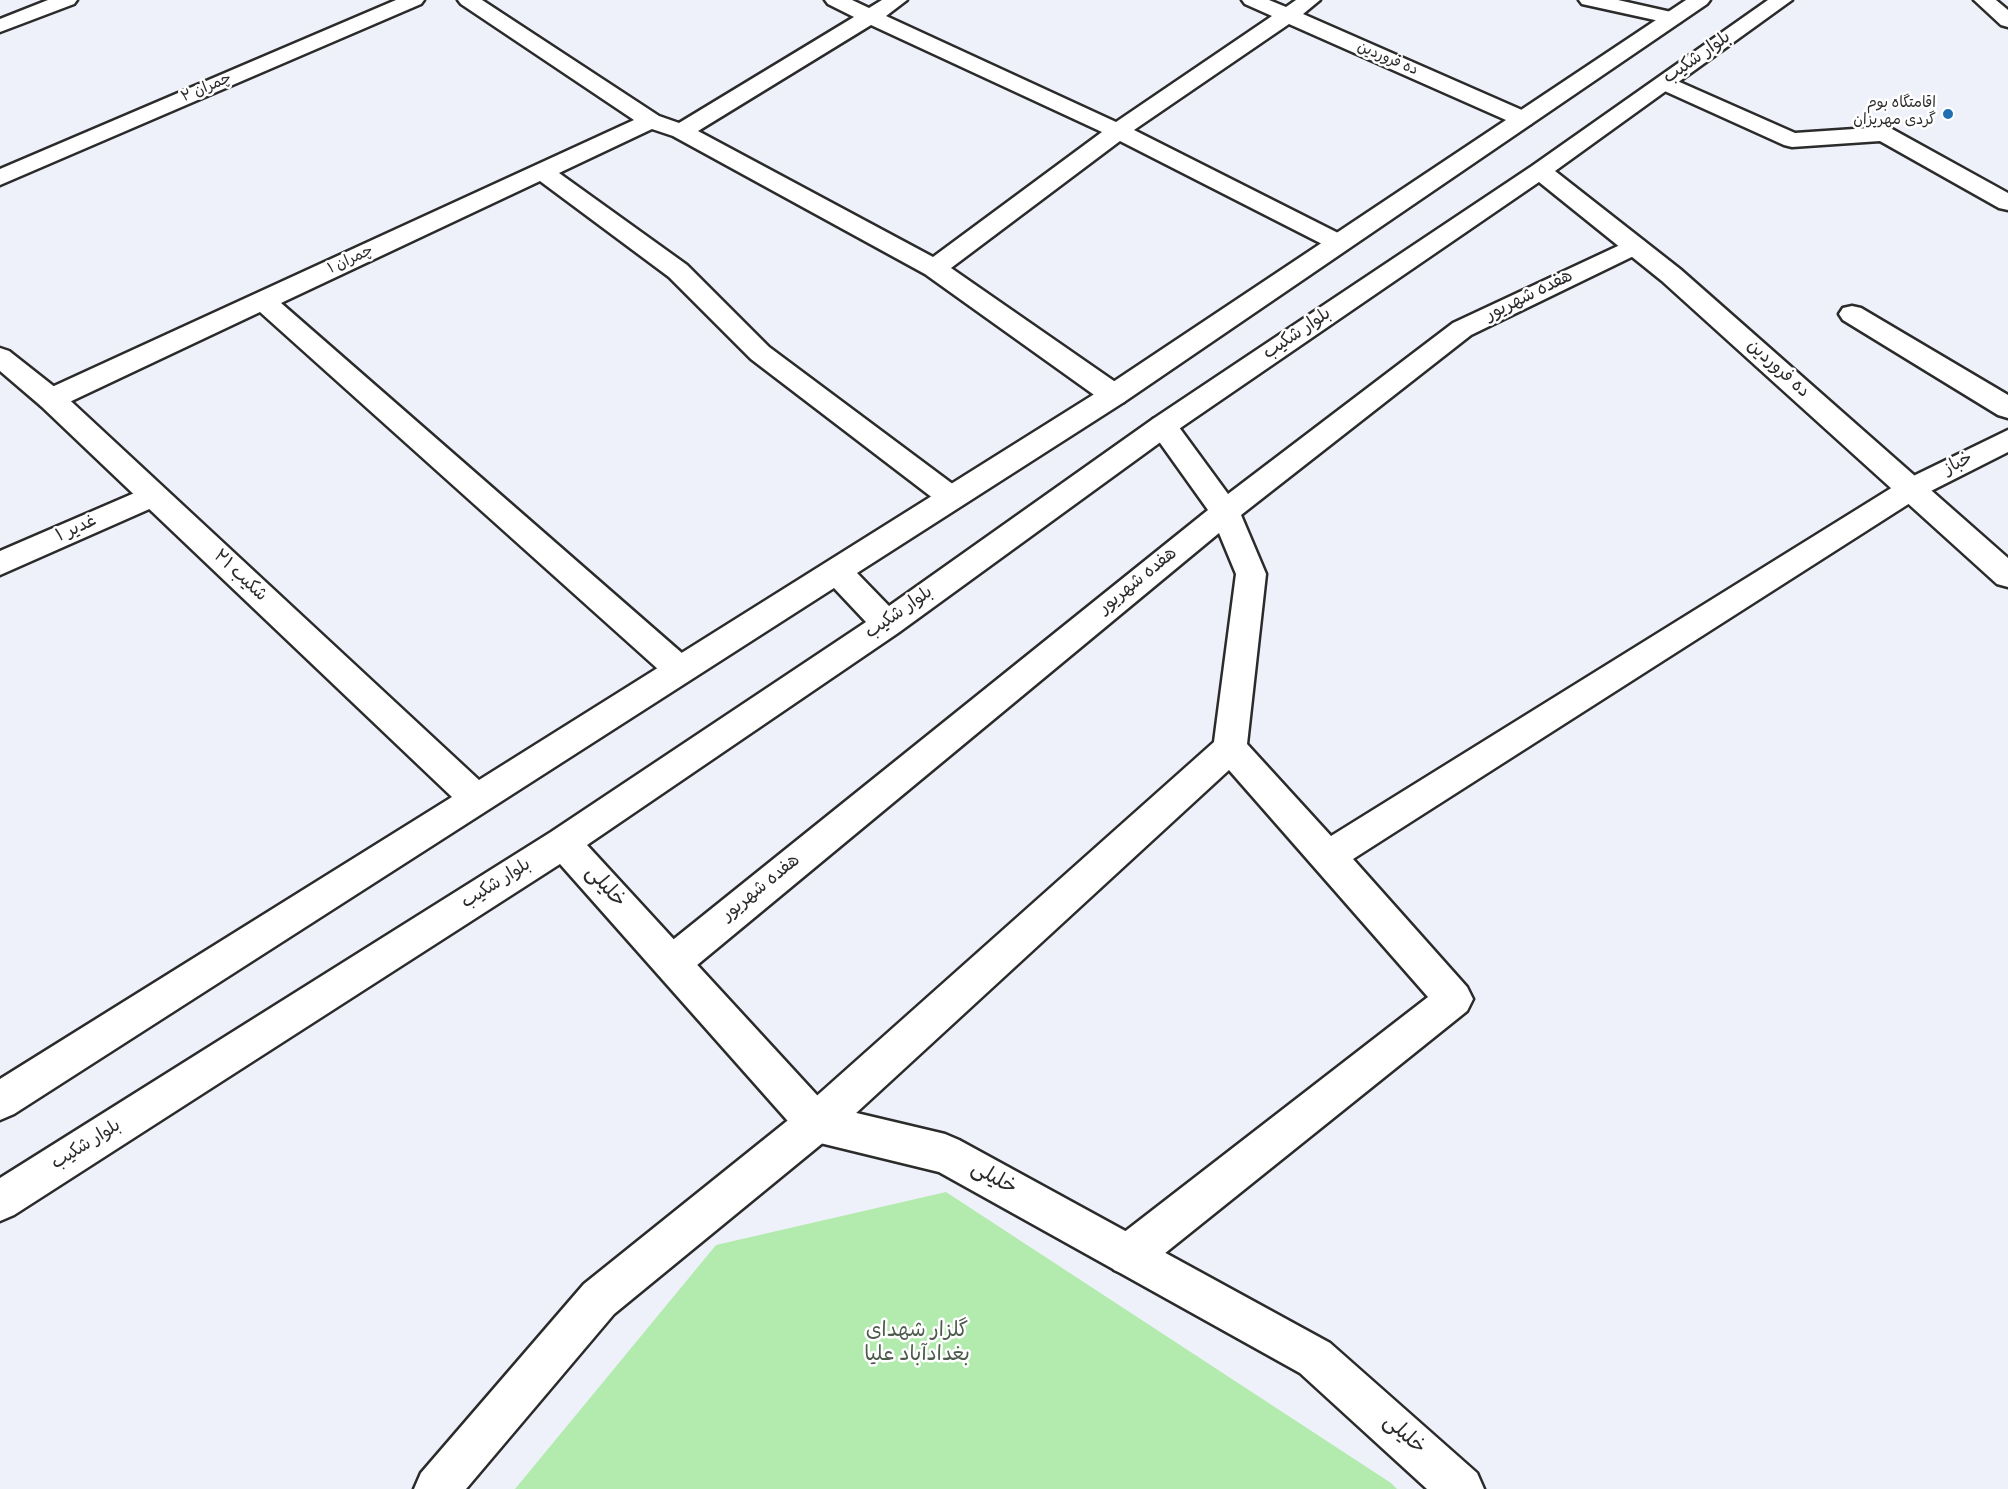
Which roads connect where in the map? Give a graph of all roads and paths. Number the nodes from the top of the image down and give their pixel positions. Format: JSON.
{"nodes":[{"id":1,"x":67,"y":0,"type":"edge"},
{"id":2,"x":414,"y":0,"type":"edge"},
{"id":3,"x":468,"y":0,"type":"edge"},
{"id":4,"x":835,"y":0,"type":"edge"},
{"id":5,"x":897,"y":0,"type":"edge"},
{"id":6,"x":1252,"y":0,"type":"edge"},
{"id":7,"x":1310,"y":0,"type":"edge"},
{"id":8,"x":1589,"y":0,"type":"edge"},
{"id":9,"x":1700,"y":0,"type":"edge"},
{"id":10,"x":1782,"y":0,"type":"edge"},
{"id":11,"x":1984,"y":0,"type":"edge"},
{"id":12,"x":872,"y":15,"type":"junction"},
{"id":13,"x":1286,"y":17,"type":"junction"},
{"id":14,"x":1673,"y":18,"type":"junction"},
{"id":15,"x":2008,"y":21,"type":"edge"},
{"id":16,"x":0,"y":26,"type":"edge"},
{"id":17,"x":1666,"y":83,"type":"junction"},
{"id":18,"x":1523,"y":118,"type":"junction"},
{"id":19,"x":651,"y":121,"type":"junction"},
{"id":20,"x":681,"y":131,"type":"junction"},
{"id":21,"x":1118,"y":131,"type":"junction"},
{"id":22,"x":1540,"y":171,"type":"junction"},
{"id":23,"x":543,"y":172,"type":"junction"},
{"id":24,"x":0,"y":178,"type":"edge"},
{"id":25,"x":2008,"y":202,"type":"edge"},
{"id":26,"x":1339,"y":243,"type":"junction"},
{"id":27,"x":1635,"y":246,"type":"junction"},
{"id":28,"x":934,"y":268,"type":"junction"},
{"id":29,"x":263,"y":301,"type":"junction"},
{"id":30,"x":1852,"y":314,"type":"dead end"},
{"id":31,"x":0,"y":357,"type":"edge"},
{"id":32,"x":1114,"y":395,"type":"junction"},
{"id":33,"x":51,"y":399,"type":"junction"},
{"id":34,"x":2008,"y":408,"type":"edge"},
{"id":35,"x":1164,"y":426,"type":"junction"},
{"id":36,"x":2008,"y":440,"type":"edge"},
{"id":37,"x":1911,"y":489,"type":"junction"},
{"id":38,"x":153,"y":496,"type":"junction"},
{"id":39,"x":952,"y":498,"type":"junction"},
{"id":40,"x":1225,"y":512,"type":"junction"},
{"id":41,"x":0,"y":564,"type":"edge"},
{"id":42,"x":836,"y":571,"type":"junction"},
{"id":43,"x":2008,"y":576,"type":"edge"},
{"id":44,"x":887,"y":624,"type":"junction"},
{"id":45,"x":680,"y":670,"type":"junction"},
{"id":46,"x":1230,"y":748,"type":"junction"},
{"id":47,"x":477,"y":799,"type":"junction"},
{"id":48,"x":563,"y":843,"type":"junction"},
{"id":49,"x":1328,"y":856,"type":"junction"},
{"id":50,"x":672,"y":963,"type":"junction"},
{"id":51,"x":0,"y":1101,"type":"edge"},
{"id":52,"x":816,"y":1123,"type":"junction"},
{"id":53,"x":0,"y":1201,"type":"edge"},
{"id":54,"x":1129,"y":1255,"type":"junction"},
{"id":55,"x":437,"y":1489,"type":"edge"},
{"id":56,"x":1461,"y":1489,"type":"edge"}],
"edges":[{"from":1,"to":16,"type":"street"},
{"from":2,"to":24,"type":"street","name":"چمران ۲"},
{"from":3,"to":19,"type":"street"},
{"from":4,"to":12,"type":"street"},
{"from":5,"to":12,"type":"street"},
{"from":6,"to":13,"type":"street","name":"ده فروردین"},
{"from":7,"to":13,"type":"street"},
{"from":8,"to":14,"type":"street"},
{"from":9,"to":14,"type":"street"},
{"from":10,"to":17,"type":"street","name":"بلوار شکیب"},
{"from":11,"to":15,"type":"street"},
{"from":12,"to":20,"type":"street"},
{"from":12,"to":21,"type":"street"},
{"from":13,"to":18,"type":"street","name":"ده فروردین"},
{"from":13,"to":21,"type":"street"},
{"from":14,"to":18,"type":"street"},
{"from":17,"to":22,"type":"street","name":"بلوار شکیب"},
{"from":17,"to":25,"type":"street"},
{"from":18,"to":26,"type":"street"},
{"from":19,"to":20,"type":"street"},
{"from":19,"to":23,"type":"street","name":"چمران ۱"},
{"from":20,"to":28,"type":"street"},
{"from":21,"to":26,"type":"street"},
{"from":21,"to":28,"type":"street"},
{"from":22,"to":27,"type":"street","name":"ده فروردین"},
{"from":22,"to":35,"type":"street","name":"بلوار شکیب"},
{"from":23,"to":29,"type":"street","name":"چمران ۱"},
{"from":23,"to":39,"type":"street"},
{"from":26,"to":32,"type":"street"},
{"from":27,"to":37,"type":"street","name":"ده فروردین"},
{"from":27,"to":40,"type":"street","name":"هفده شهریور"},
{"from":28,"to":32,"type":"street"},
{"from":29,"to":33,"type":"street","name":"چمران ۱"},
{"from":29,"to":45,"type":"street"},
{"from":30,"to":34,"type":"street"},
{"from":31,"to":33,"type":"street","name":"شکیب ۲۱"},
{"from":32,"to":39,"type":"street"},
{"from":33,"to":38,"type":"street","name":"شکیب ۲۱"},
{"from":35,"to":40,"type":"street"},
{"from":35,"to":44,"type":"street","name":"بلوار شکیب"},
{"from":36,"to":37,"type":"street","name":"خباز"},
{"from":37,"to":43,"type":"street","name":"ده فروردین"},
{"from":37,"to":49,"type":"street","name":"خباز"},
{"from":38,"to":41,"type":"street","name":"غدیر ۱"},
{"from":38,"to":47,"type":"street","name":"شکیب ۲۱"},
{"from":39,"to":42,"type":"street"},
{"from":40,"to":46,"type":"street"},
{"from":40,"to":50,"type":"street","name":"هفده شهریور"},
{"from":42,"to":44,"type":"street"},
{"from":42,"to":45,"type":"street"},
{"from":44,"to":48,"type":"street","name":"بلوار شکیب"},
{"from":45,"to":47,"type":"street"},
{"from":46,"to":49,"type":"street"},
{"from":46,"to":52,"type":"street"},
{"from":47,"to":51,"type":"street"},
{"from":48,"to":50,"type":"street","name":"خلیلی"},
{"from":48,"to":53,"type":"street","name":"بلوار شکیب"},
{"from":49,"to":54,"type":"street"},
{"from":50,"to":52,"type":"street","name":"خلیلی"},
{"from":52,"to":54,"type":"street","name":"خلیلی"},
{"from":52,"to":55,"type":"street"},
{"from":54,"to":56,"type":"street","name":"خلیلی"}]}
